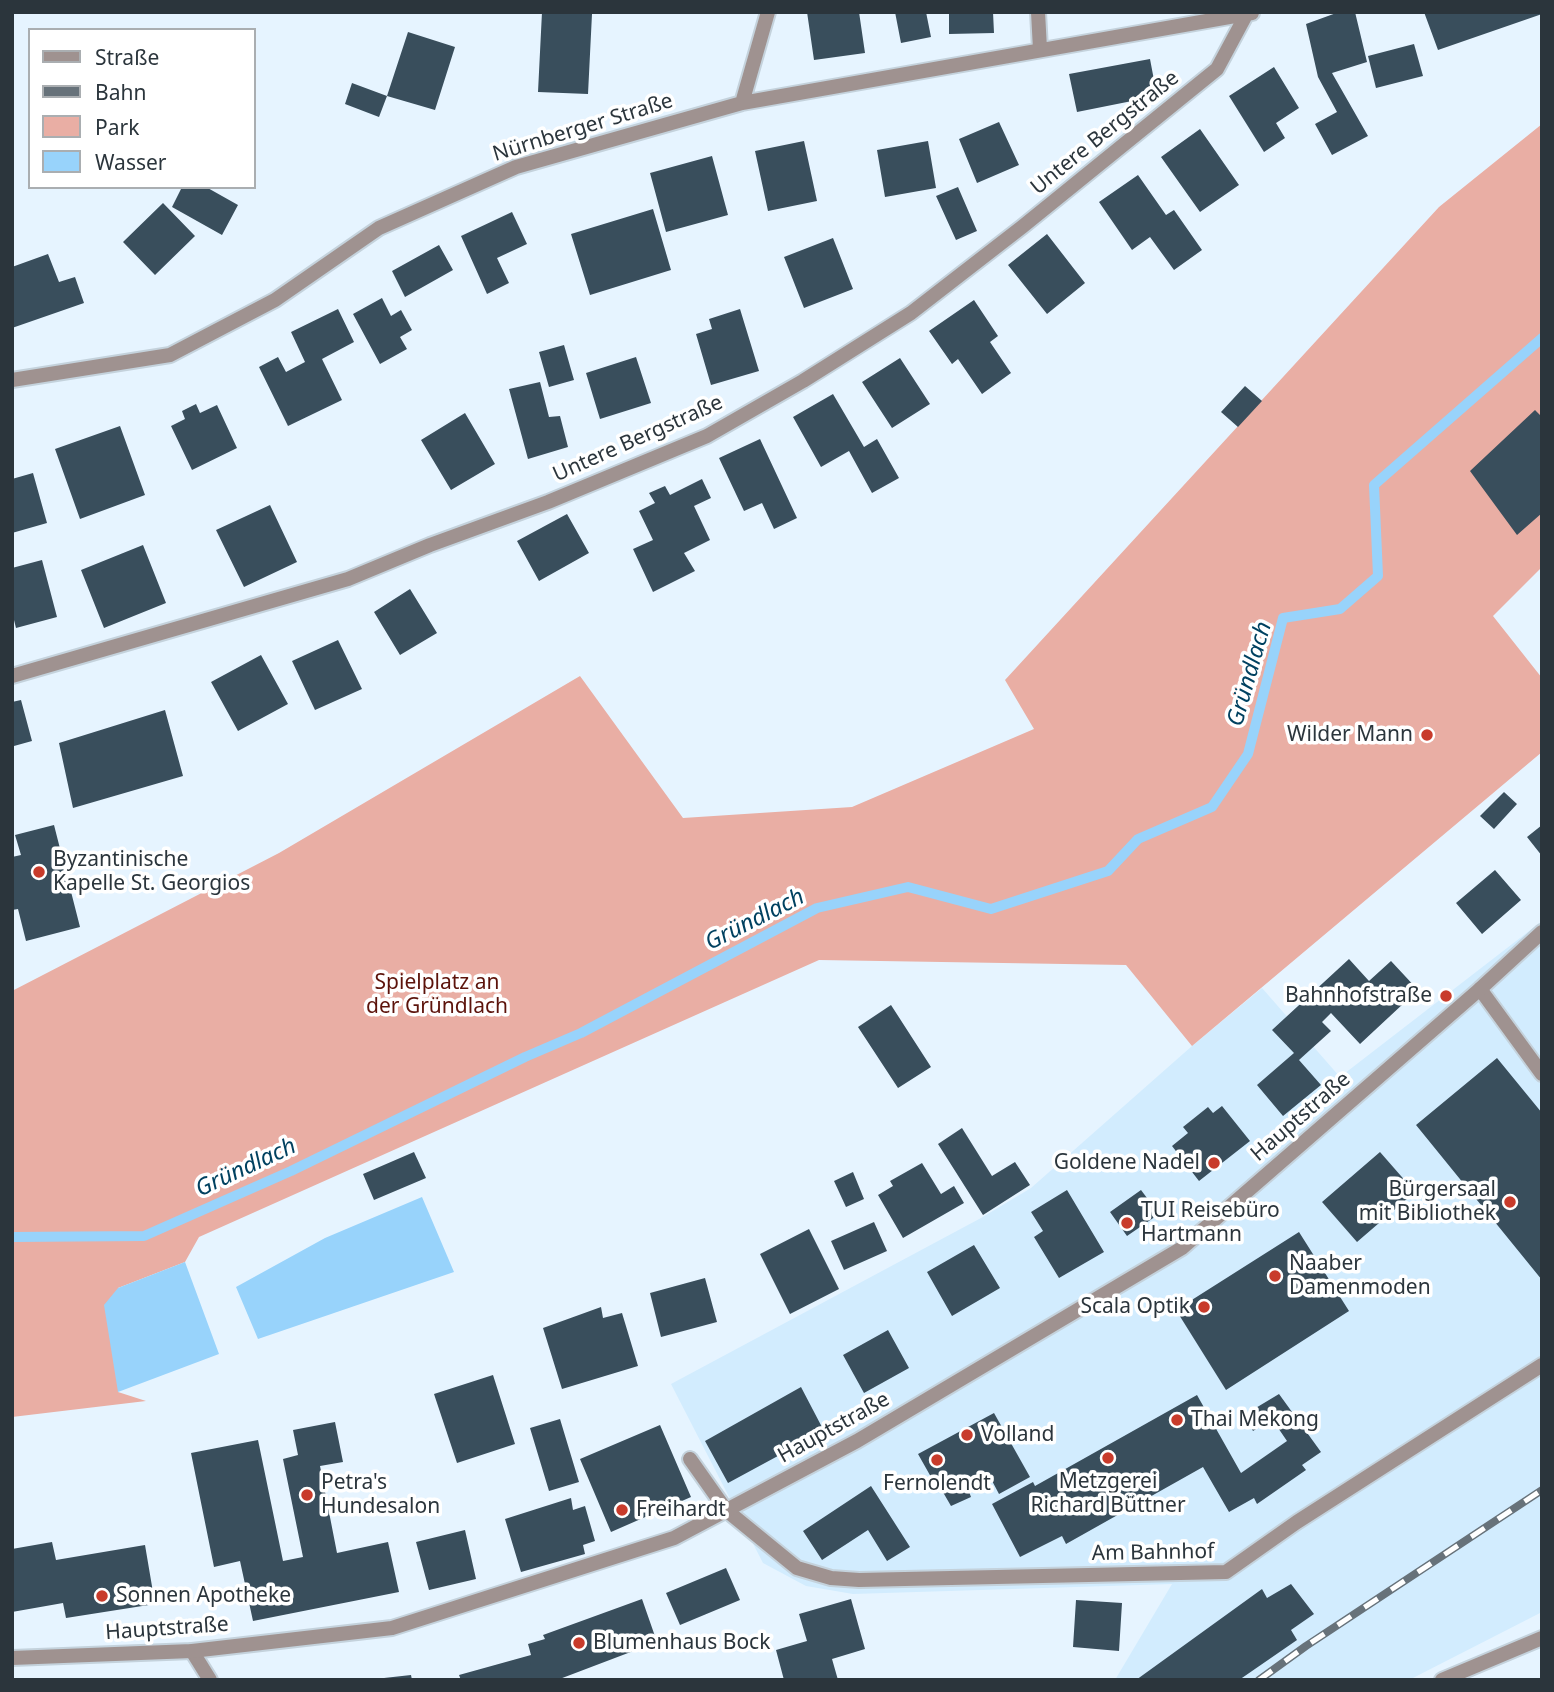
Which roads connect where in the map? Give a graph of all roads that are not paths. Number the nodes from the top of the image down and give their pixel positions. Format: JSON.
{"nodes":[{"id":1,"x":768,"y":12,"type":"edge"},
{"id":2,"x":1038,"y":12,"type":"edge"},
{"id":3,"x":1249,"y":13,"type":"edge"},
{"id":4,"x":1040,"y":50,"type":"junction"},
{"id":5,"x":742,"y":103,"type":"junction"},
{"id":6,"x":12,"y":380,"type":"edge"},
{"id":7,"x":12,"y":676,"type":"edge"},
{"id":8,"x":1542,"y":932,"type":"edge"},
{"id":9,"x":1480,"y":989,"type":"junction"},
{"id":10,"x":1542,"y":1074,"type":"edge"},
{"id":11,"x":1542,"y":1365,"type":"edge"},
{"id":12,"x":690,"y":1459,"type":"dead end"},
{"id":13,"x":726,"y":1510,"type":"junction"},
{"id":14,"x":1542,"y":1638,"type":"edge"},
{"id":15,"x":192,"y":1651,"type":"junction"},
{"id":16,"x":12,"y":1658,"type":"edge"},
{"id":17,"x":210,"y":1680,"type":"edge"},
{"id":18,"x":1442,"y":1680,"type":"edge"}],
"edges":[{"from":1,"to":5,"type":"street"},
{"from":2,"to":4,"type":"street"},
{"from":3,"to":4,"type":"street","name":"Nürnberger Straße"},
{"from":3,"to":7,"type":"street","name":"Untere Bergstraße"},
{"from":4,"to":5,"type":"street","name":"Nürnberger Straße"},
{"from":5,"to":6,"type":"street","name":"Nürnberger Straße"},
{"from":8,"to":9,"type":"street","name":"Hauptstraße"},
{"from":9,"to":10,"type":"street"},
{"from":9,"to":13,"type":"street","name":"Hauptstraße"},
{"from":11,"to":13,"type":"street","name":"Am Bahnhof"},
{"from":12,"to":13,"type":"street","name":"Am Bahnhof"},
{"from":13,"to":15,"type":"street","name":"Hauptstraße"},
{"from":14,"to":18,"type":"street"},
{"from":15,"to":16,"type":"street","name":"Hauptstraße"},
{"from":15,"to":17,"type":"street"}]}
